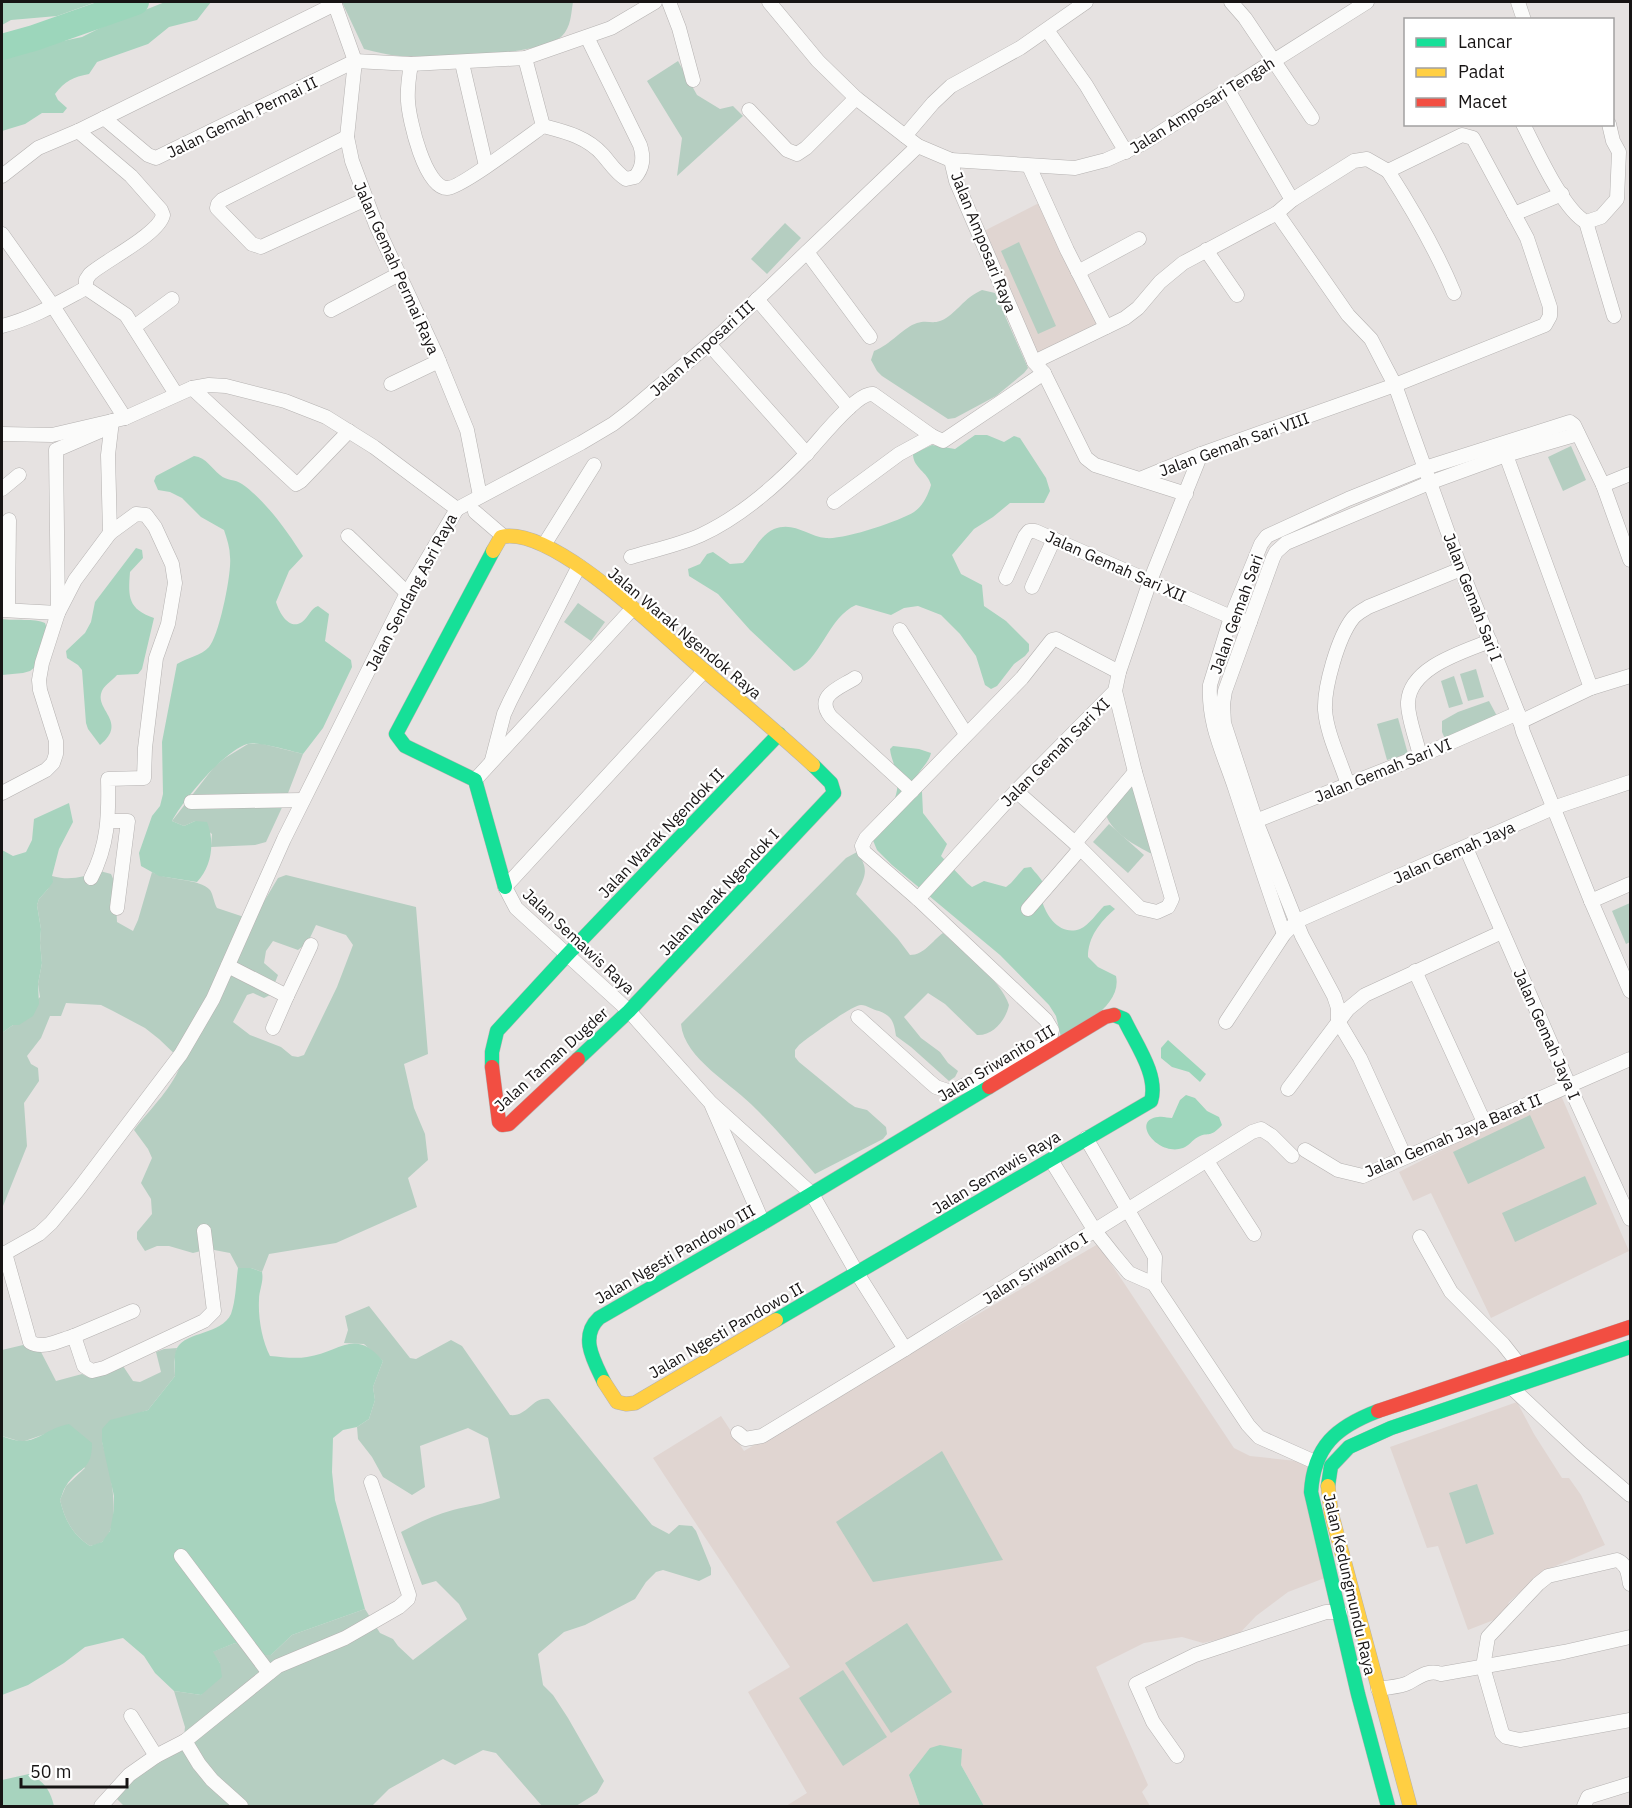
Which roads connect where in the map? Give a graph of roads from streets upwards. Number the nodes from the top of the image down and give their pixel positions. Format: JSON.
{"nodes":[{"id":1,"x":655,"y":2,"type":"edge"},
{"id":2,"x":669,"y":2,"type":"edge"},
{"id":3,"x":769,"y":2,"type":"edge"},
{"id":4,"x":1086,"y":2,"type":"edge"},
{"id":5,"x":1231,"y":2,"type":"edge"},
{"id":6,"x":1367,"y":2,"type":"edge"},
{"id":7,"x":1518,"y":2,"type":"edge"},
{"id":8,"x":334,"y":3,"type":"edge"},
{"id":9,"x":1523,"y":18,"type":"edge"},
{"id":10,"x":1047,"y":30,"type":"junction"},
{"id":11,"x":587,"y":37,"type":"junction"},
{"id":12,"x":525,"y":58,"type":"junction"},
{"id":13,"x":355,"y":61,"type":"junction"},
{"id":14,"x":1273,"y":61,"type":"junction"},
{"id":15,"x":462,"y":63,"type":"junction"},
{"id":16,"x":411,"y":64,"type":"junction"},
{"id":17,"x":693,"y":80,"type":"dead end"},
{"id":18,"x":1228,"y":90,"type":"junction"},
{"id":19,"x":856,"y":98,"type":"junction"},
{"id":20,"x":749,"y":110,"type":"dead end"},
{"id":21,"x":104,"y":118,"type":"junction"},
{"id":22,"x":1312,"y":118,"type":"dead end"},
{"id":23,"x":543,"y":126,"type":"junction"},
{"id":24,"x":1524,"y":126,"type":"edge"},
{"id":25,"x":1609,"y":126,"type":"edge"},
{"id":26,"x":78,"y":131,"type":"junction"},
{"id":27,"x":905,"y":136,"type":"junction"},
{"id":28,"x":347,"y":137,"type":"junction"},
{"id":29,"x":918,"y":146,"type":"junction"},
{"id":30,"x":1126,"y":152,"type":"junction"},
{"id":31,"x":951,"y":160,"type":"junction"},
{"id":32,"x":486,"y":166,"type":"junction"},
{"id":33,"x":1029,"y":166,"type":"junction"},
{"id":34,"x":1388,"y":171,"type":"junction"},
{"id":35,"x":2,"y":176,"type":"edge"},
{"id":36,"x":1562,"y":194,"type":"junction"},
{"id":37,"x":366,"y":199,"type":"junction"},
{"id":38,"x":1292,"y":200,"type":"junction"},
{"id":39,"x":1277,"y":213,"type":"junction"},
{"id":40,"x":1514,"y":214,"type":"junction"},
{"id":41,"x":1587,"y":222,"type":"junction"},
{"id":42,"x":2,"y":234,"type":"edge"},
{"id":43,"x":1139,"y":239,"type":"dead end"},
{"id":44,"x":1206,"y":250,"type":"junction"},
{"id":45,"x":807,"y":252,"type":"junction"},
{"id":46,"x":1078,"y":272,"type":"junction"},
{"id":47,"x":399,"y":274,"type":"junction"},
{"id":48,"x":86,"y":288,"type":"junction"},
{"id":49,"x":1454,"y":293,"type":"dead end"},
{"id":50,"x":1237,"y":295,"type":"dead end"},
{"id":51,"x":172,"y":299,"type":"dead end"},
{"id":52,"x":758,"y":299,"type":"junction"},
{"id":53,"x":53,"y":306,"type":"junction"},
{"id":54,"x":331,"y":310,"type":"dead end"},
{"id":55,"x":1614,"y":316,"type":"dead end"},
{"id":56,"x":2,"y":326,"type":"edge"},
{"id":57,"x":134,"y":327,"type":"junction"},
{"id":58,"x":1106,"y":327,"type":"junction"},
{"id":59,"x":870,"y":337,"type":"dead end"},
{"id":60,"x":709,"y":344,"type":"junction"},
{"id":61,"x":439,"y":361,"type":"junction"},
{"id":62,"x":1034,"y":362,"type":"junction"},
{"id":63,"x":1044,"y":373,"type":"junction"},
{"id":64,"x":391,"y":384,"type":"dead end"},
{"id":65,"x":1395,"y":385,"type":"junction"},
{"id":66,"x":192,"y":388,"type":"junction"},
{"id":67,"x":176,"y":394,"type":"junction"},
{"id":68,"x":849,"y":408,"type":"junction"},
{"id":69,"x":116,"y":422,"type":"junction"},
{"id":70,"x":349,"y":430,"type":"junction"},
{"id":71,"x":2,"y":434,"type":"edge"},
{"id":72,"x":1578,"y":434,"type":"junction"},
{"id":73,"x":932,"y":436,"type":"junction"},
{"id":74,"x":807,"y":454,"type":"junction"},
{"id":75,"x":1201,"y":454,"type":"junction"},
{"id":76,"x":1506,"y":455,"type":"junction"},
{"id":77,"x":594,"y":465,"type":"dead end"},
{"id":78,"x":1425,"y":468,"type":"junction"},
{"id":79,"x":1630,"y":474,"type":"edge"},
{"id":80,"x":19,"y":475,"type":"dead end"},
{"id":81,"x":1140,"y":479,"type":"junction"},
{"id":82,"x":1429,"y":483,"type":"junction"},
{"id":83,"x":1603,"y":486,"type":"junction"},
{"id":84,"x":2,"y":489,"type":"edge"},
{"id":85,"x":1186,"y":494,"type":"junction"},
{"id":86,"x":480,"y":496,"type":"junction"},
{"id":87,"x":834,"y":502,"type":"dead end"},
{"id":88,"x":457,"y":509,"type":"junction"},
{"id":89,"x":475,"y":512,"type":"dead end"},
{"id":90,"x":9,"y":520,"type":"dead end"},
{"id":91,"x":110,"y":533,"type":"junction"},
{"id":92,"x":348,"y":536,"type":"dead end"},
{"id":93,"x":1054,"y":539,"type":"junction"},
{"id":94,"x":498,"y":541,"type":"junction"},
{"id":95,"x":544,"y":545,"type":"junction"},
{"id":96,"x":631,"y":557,"type":"dead end"},
{"id":97,"x":1630,"y":560,"type":"edge"},
{"id":98,"x":579,"y":566,"type":"junction"},
{"id":99,"x":1461,"y":569,"type":"junction"},
{"id":100,"x":1006,"y":578,"type":"dead end"},
{"id":101,"x":1150,"y":581,"type":"junction"},
{"id":102,"x":1032,"y":587,"type":"dead end"},
{"id":103,"x":407,"y":593,"type":"junction"},
{"id":104,"x":633,"y":608,"type":"junction"},
{"id":105,"x":5,"y":610,"type":"edge"},
{"id":106,"x":58,"y":613,"type":"junction"},
{"id":107,"x":1231,"y":617,"type":"junction"},
{"id":108,"x":1250,"y":622,"type":"junction"},
{"id":109,"x":900,"y":630,"type":"dead end"},
{"id":110,"x":1490,"y":641,"type":"junction"},
{"id":111,"x":704,"y":671,"type":"junction"},
{"id":112,"x":1119,"y":672,"type":"junction"},
{"id":113,"x":1630,"y":676,"type":"edge"},
{"id":114,"x":855,"y":678,"type":"dead end"},
{"id":115,"x":1591,"y":688,"type":"junction"},
{"id":116,"x":1115,"y":691,"type":"junction"},
{"id":117,"x":1519,"y":717,"type":"junction"},
{"id":118,"x":778,"y":734,"type":"junction"},
{"id":119,"x":966,"y":734,"type":"junction"},
{"id":120,"x":1223,"y":738,"type":"junction"},
{"id":121,"x":1420,"y":756,"type":"junction"},
{"id":122,"x":491,"y":762,"type":"junction"},
{"id":123,"x":1135,"y":772,"type":"junction"},
{"id":124,"x":475,"y":780,"type":"junction"},
{"id":125,"x":1630,"y":782,"type":"edge"},
{"id":126,"x":1348,"y":785,"type":"junction"},
{"id":127,"x":916,"y":786,"type":"junction"},
{"id":128,"x":1016,"y":791,"type":"junction"},
{"id":129,"x":2,"y":793,"type":"edge"},
{"id":130,"x":832,"y":796,"type":"joint"},
{"id":131,"x":303,"y":800,"type":"junction"},
{"id":132,"x":191,"y":802,"type":"dead end"},
{"id":133,"x":1553,"y":808,"type":"junction"},
{"id":134,"x":109,"y":820,"type":"junction"},
{"id":135,"x":1251,"y":823,"type":"junction"},
{"id":136,"x":106,"y":843,"type":"junction"},
{"id":137,"x":1077,"y":846,"type":"junction"},
{"id":138,"x":125,"y":847,"type":"junction"},
{"id":139,"x":1466,"y":848,"type":"junction"},
{"id":140,"x":91,"y":878,"type":"dead end"},
{"id":141,"x":1630,"y":884,"type":"edge"},
{"id":142,"x":505,"y":887,"type":"junction"},
{"id":143,"x":918,"y":898,"type":"junction"},
{"id":144,"x":1591,"y":901,"type":"junction"},
{"id":145,"x":117,"y":908,"type":"dead end"},
{"id":146,"x":1028,"y":909,"type":"dead end"},
{"id":147,"x":1297,"y":921,"type":"junction"},
{"id":148,"x":1502,"y":932,"type":"junction"},
{"id":149,"x":1284,"y":934,"type":"junction"},
{"id":150,"x":311,"y":945,"type":"dead end"},
{"id":151,"x":567,"y":954,"type":"junction"},
{"id":152,"x":228,"y":966,"type":"junction"},
{"id":153,"x":1415,"y":971,"type":"junction"},
{"id":154,"x":1627,"y":972,"type":"edge"},
{"id":155,"x":1630,"y":991,"type":"edge"},
{"id":156,"x":287,"y":996,"type":"junction"},
{"id":157,"x":629,"y":1011,"type":"junction"},
{"id":158,"x":858,"y":1017,"type":"dead end"},
{"id":159,"x":1226,"y":1022,"type":"dead end"},
{"id":160,"x":1338,"y":1022,"type":"junction"},
{"id":161,"x":273,"y":1028,"type":"dead end"},
{"id":162,"x":1630,"y":1059,"type":"edge"},
{"id":163,"x":493,"y":1082,"type":"joint"},
{"id":164,"x":1569,"y":1085,"type":"junction"},
{"id":165,"x":1288,"y":1089,"type":"dead end"},
{"id":166,"x":1151,"y":1101,"type":"joint"},
{"id":167,"x":710,"y":1102,"type":"junction"},
{"id":168,"x":1484,"y":1122,"type":"junction"},
{"id":169,"x":1086,"y":1138,"type":"junction"},
{"id":170,"x":1405,"y":1156,"type":"junction"},
{"id":171,"x":1051,"y":1160,"type":"junction"},
{"id":172,"x":1207,"y":1161,"type":"junction"},
{"id":173,"x":812,"y":1194,"type":"junction"},
{"id":174,"x":1129,"y":1210,"type":"junction"},
{"id":175,"x":1630,"y":1219,"type":"edge"},
{"id":176,"x":763,"y":1222,"type":"junction"},
{"id":177,"x":204,"y":1231,"type":"dead end"},
{"id":178,"x":1095,"y":1231,"type":"junction"},
{"id":179,"x":1254,"y":1234,"type":"dead end"},
{"id":180,"x":1420,"y":1237,"type":"dead end"},
{"id":181,"x":3,"y":1254,"type":"edge"},
{"id":182,"x":857,"y":1272,"type":"junction"},
{"id":183,"x":1154,"y":1284,"type":"junction"},
{"id":184,"x":133,"y":1311,"type":"dead end"},
{"id":185,"x":1630,"y":1327,"type":"edge"},
{"id":186,"x":74,"y":1336,"type":"junction"},
{"id":187,"x":1630,"y":1347,"type":"edge"},
{"id":188,"x":905,"y":1349,"type":"junction"},
{"id":189,"x":1518,"y":1363,"type":"junction"},
{"id":190,"x":1461,"y":1383,"type":"junction"},
{"id":191,"x":1511,"y":1387,"type":"junction"},
{"id":192,"x":611,"y":1396,"type":"joint"},
{"id":193,"x":1466,"y":1403,"type":"junction"},
{"id":194,"x":738,"y":1433,"type":"dead end"},
{"id":195,"x":1315,"y":1462,"type":"junction"},
{"id":196,"x":1330,"y":1466,"type":"junction"},
{"id":197,"x":371,"y":1482,"type":"dead end"},
{"id":198,"x":1630,"y":1495,"type":"edge"},
{"id":199,"x":1336,"y":1532,"type":"junction"},
{"id":200,"x":1321,"y":1536,"type":"junction"},
{"id":201,"x":182,"y":1556,"type":"dead end"},
{"id":202,"x":1630,"y":1584,"type":"edge"},
{"id":203,"x":1340,"y":1612,"type":"junction"},
{"id":204,"x":1630,"y":1637,"type":"edge"},
{"id":205,"x":1483,"y":1667,"type":"junction"},
{"id":206,"x":269,"y":1673,"type":"junction"},
{"id":207,"x":1378,"y":1689,"type":"junction"},
{"id":208,"x":1358,"y":1694,"type":"junction"},
{"id":209,"x":131,"y":1716,"type":"dead end"},
{"id":210,"x":1630,"y":1720,"type":"edge"},
{"id":211,"x":185,"y":1741,"type":"junction"},
{"id":212,"x":156,"y":1756,"type":"junction"},
{"id":213,"x":1177,"y":1756,"type":"dead end"},
{"id":214,"x":1630,"y":1784,"type":"edge"},
{"id":215,"x":101,"y":1806,"type":"edge"},
{"id":216,"x":241,"y":1806,"type":"edge"},
{"id":217,"x":1388,"y":1806,"type":"edge"},
{"id":218,"x":1410,"y":1806,"type":"edge"},
{"id":219,"x":1584,"y":1806,"type":"edge"}],
"edges":[{"from":1,"to":11,"type":"street"},
{"from":2,"to":17,"type":"street"},
{"from":3,"to":19,"type":"street","name":"Jalan Amposari Raya"},
{"from":4,"to":10,"type":"street"},
{"from":5,"to":14,"type":"street"},
{"from":6,"to":14,"type":"street","name":"Jalan Amposari Tengah"},
{"from":7,"to":9,"type":"street"},
{"from":8,"to":13,"type":"street","name":"Jalan Gemah Permai Raya"},
{"from":8,"to":21,"type":"street"},
{"from":10,"to":27,"type":"street"},
{"from":10,"to":30,"type":"street"},
{"from":11,"to":12,"type":"street"},
{"from":11,"to":23,"type":"street"},
{"from":12,"to":15,"type":"street"},
{"from":12,"to":23,"type":"street"},
{"from":13,"to":16,"type":"street"},
{"from":13,"to":21,"type":"street","name":"Jalan Gemah Permai II"},
{"from":13,"to":28,"type":"street","name":"Jalan Gemah Permai Raya"},
{"from":14,"to":18,"type":"street","name":"Jalan Amposari Tengah"},
{"from":14,"to":22,"type":"street"},
{"from":15,"to":16,"type":"street"},
{"from":15,"to":32,"type":"street"},
{"from":16,"to":32,"type":"street"},
{"from":18,"to":30,"type":"street","name":"Jalan Amposari Tengah"},
{"from":18,"to":38,"type":"street"},
{"from":19,"to":20,"type":"street"},
{"from":19,"to":27,"type":"street","name":"Jalan Amposari Raya"},
{"from":21,"to":26,"type":"street"},
{"from":23,"to":32,"type":"street"},
{"from":24,"to":36,"type":"street"},
{"from":25,"to":41,"type":"street"},
{"from":26,"to":35,"type":"street"},
{"from":26,"to":48,"type":"street"},
{"from":27,"to":29,"type":"street","name":"Jalan Amposari Raya"},
{"from":28,"to":37,"type":"street","name":"Jalan Gemah Permai Raya"},
{"from":28,"to":37,"type":"street"},
{"from":29,"to":31,"type":"street","name":"Jalan Amposari Raya"},
{"from":29,"to":45,"type":"street","name":"Jalan Amposari III"},
{"from":30,"to":33,"type":"street","name":"Jalan Amposari Tengah"},
{"from":31,"to":33,"type":"street","name":"Jalan Amposari Tengah"},
{"from":31,"to":62,"type":"street","name":"Jalan Amposari Raya"},
{"from":33,"to":46,"type":"street"},
{"from":34,"to":38,"type":"street"},
{"from":34,"to":40,"type":"street","name":"Jalan Gemah Sari VIII"},
{"from":34,"to":49,"type":"street"},
{"from":36,"to":40,"type":"street"},
{"from":36,"to":41,"type":"street"},
{"from":37,"to":47,"type":"street","name":"Jalan Gemah Permai Raya"},
{"from":38,"to":39,"type":"street"},
{"from":39,"to":44,"type":"street"},
{"from":39,"to":65,"type":"street"},
{"from":40,"to":65,"type":"street","name":"Jalan Gemah Sari VIII"},
{"from":41,"to":55,"type":"street"},
{"from":42,"to":53,"type":"street"},
{"from":43,"to":46,"type":"street"},
{"from":44,"to":50,"type":"street"},
{"from":44,"to":58,"type":"street"},
{"from":45,"to":52,"type":"street","name":"Jalan Amposari III"},
{"from":45,"to":59,"type":"street"},
{"from":46,"to":58,"type":"street"},
{"from":47,"to":54,"type":"street"},
{"from":47,"to":61,"type":"street","name":"Jalan Gemah Permai Raya"},
{"from":48,"to":53,"type":"street"},
{"from":48,"to":57,"type":"street"},
{"from":51,"to":57,"type":"street"},
{"from":52,"to":60,"type":"street","name":"Jalan Amposari III"},
{"from":52,"to":68,"type":"street"},
{"from":53,"to":56,"type":"street"},
{"from":53,"to":69,"type":"street"},
{"from":57,"to":67,"type":"street"},
{"from":58,"to":62,"type":"street"},
{"from":60,"to":74,"type":"street"},
{"from":60,"to":86,"type":"street","name":"Jalan Amposari III"},
{"from":61,"to":64,"type":"street"},
{"from":61,"to":86,"type":"street","name":"Jalan Gemah Permai Raya"},
{"from":62,"to":63,"type":"street","name":"Jalan Amposari Raya"},
{"from":63,"to":73,"type":"street"},
{"from":63,"to":81,"type":"street","name":"Jalan Amposari Raya"},
{"from":65,"to":75,"type":"street","name":"Jalan Gemah Sari VIII"},
{"from":65,"to":78,"type":"street","name":"Jalan Gemah Sari I"},
{"from":66,"to":67,"type":"street","name":"Jalan Sendang Asri Raya"},
{"from":66,"to":70,"type":"street","name":"Jalan Sendang Asri Raya"},
{"from":66,"to":70,"type":"street"},
{"from":67,"to":69,"type":"street","name":"Jalan Sendang Asri Raya"},
{"from":68,"to":73,"type":"street"},
{"from":68,"to":74,"type":"street"},
{"from":69,"to":71,"type":"street","name":"Jalan Sendang Asri Raya"},
{"from":69,"to":91,"type":"street"},
{"from":69,"to":106,"type":"street"},
{"from":70,"to":88,"type":"street","name":"Jalan Sendang Asri Raya"},
{"from":72,"to":76,"type":"street","name":"Jalan Gemah Sari"},
{"from":72,"to":78,"type":"street","name":"Jalan Gemah Sari"},
{"from":72,"to":83,"type":"street"},
{"from":73,"to":87,"type":"street"},
{"from":74,"to":96,"type":"street"},
{"from":75,"to":81,"type":"street","name":"Jalan Gemah Sari VIII"},
{"from":75,"to":85,"type":"street"},
{"from":76,"to":82,"type":"street","name":"Jalan Gemah Sari"},
{"from":76,"to":115,"type":"street"},
{"from":77,"to":95,"type":"street"},
{"from":78,"to":82,"type":"street","name":"Jalan Gemah Sari I"},
{"from":78,"to":107,"type":"street","name":"Jalan Gemah Sari"},
{"from":79,"to":83,"type":"street"},
{"from":80,"to":84,"type":"street"},
{"from":81,"to":85,"type":"street","name":"Jalan Gemah Sari VIII"},
{"from":82,"to":99,"type":"street","name":"Jalan Gemah Sari I"},
{"from":82,"to":108,"type":"street","name":"Jalan Gemah Sari"},
{"from":83,"to":97,"type":"street"},
{"from":85,"to":101,"type":"street","name":"Jalan Gemah Sari VIII"},
{"from":86,"to":88,"type":"street","name":"Jalan Amposari III"},
{"from":88,"to":103,"type":"street","name":"Jalan Sendang Asri Raya"},
{"from":89,"to":94,"type":"street"},
{"from":90,"to":105,"type":"street"},
{"from":91,"to":106,"type":"street"},
{"from":91,"to":134,"type":"street"},
{"from":92,"to":103,"type":"street"},
{"from":93,"to":100,"type":"street","name":"Jalan Gemah Sari XII"},
{"from":93,"to":101,"type":"street","name":"Jalan Gemah Sari XII"},
{"from":93,"to":102,"type":"street"},
{"from":94,"to":95,"type":"street","name":"Jalan Warak Ngendok Raya"},
{"from":94,"to":124,"type":"street"},
{"from":95,"to":98,"type":"street","name":"Jalan Warak Ngendok Raya"},
{"from":98,"to":104,"type":"street","name":"Jalan Warak Ngendok Raya"},
{"from":98,"to":122,"type":"street"},
{"from":99,"to":110,"type":"street","name":"Jalan Gemah Sari I"},
{"from":99,"to":126,"type":"street"},
{"from":101,"to":107,"type":"street","name":"Jalan Gemah Sari XII"},
{"from":101,"to":112,"type":"street","name":"Jalan Gemah Sari XI"},
{"from":103,"to":131,"type":"street","name":"Jalan Sendang Asri Raya"},
{"from":104,"to":111,"type":"street","name":"Jalan Warak Ngendok Raya"},
{"from":104,"to":122,"type":"street"},
{"from":105,"to":106,"type":"street"},
{"from":106,"to":129,"type":"street"},
{"from":107,"to":108,"type":"street","name":"Jalan Gemah Sari XII"},
{"from":107,"to":120,"type":"street","name":"Jalan Gemah Sari"},
{"from":108,"to":120,"type":"street","name":"Jalan Gemah Sari"},
{"from":109,"to":119,"type":"street"},
{"from":110,"to":117,"type":"street","name":"Jalan Gemah Sari I"},
{"from":110,"to":121,"type":"street"},
{"from":111,"to":118,"type":"street","name":"Jalan Warak Ngendok Raya"},
{"from":111,"to":142,"type":"street","name":"Jalan Semawis Raya"},
{"from":112,"to":116,"type":"street","name":"Jalan Gemah Sari XI"},
{"from":112,"to":119,"type":"street"},
{"from":113,"to":115,"type":"street","name":"Jalan Gemah Sari VI"},
{"from":114,"to":127,"type":"street"},
{"from":115,"to":117,"type":"street","name":"Jalan Gemah Sari VI"},
{"from":116,"to":123,"type":"street"},
{"from":116,"to":128,"type":"street","name":"Jalan Gemah Sari XI"},
{"from":117,"to":121,"type":"street","name":"Jalan Gemah Sari VI"},
{"from":117,"to":133,"type":"street","name":"Jalan Gemah Sari I"},
{"from":118,"to":130,"type":"street","name":"Jalan Warak Ngendok Raya"},
{"from":118,"to":151,"type":"street","name":"Jalan Warak Ngendok II"},
{"from":119,"to":127,"type":"street"},
{"from":120,"to":135,"type":"street","name":"Jalan Gemah Sari"},
{"from":121,"to":126,"type":"street","name":"Jalan Gemah Sari VI"},
{"from":122,"to":124,"type":"street"},
{"from":123,"to":137,"type":"street"},
{"from":123,"to":137,"type":"street"},
{"from":124,"to":142,"type":"street"},
{"from":125,"to":133,"type":"street","name":"Jalan Gemah Jaya"},
{"from":126,"to":135,"type":"street","name":"Jalan Gemah Sari VI"},
{"from":127,"to":143,"type":"street"},
{"from":128,"to":137,"type":"street"},
{"from":128,"to":143,"type":"street","name":"Jalan Gemah Sari XI"},
{"from":130,"to":157,"type":"street","name":"Jalan Warak Ngendok I"},
{"from":131,"to":132,"type":"street"},
{"from":131,"to":152,"type":"street","name":"Jalan Sendang Asri Raya"},
{"from":133,"to":139,"type":"street","name":"Jalan Gemah Jaya"},
{"from":133,"to":144,"type":"street","name":"Jalan Gemah Sari I"},
{"from":134,"to":136,"type":"street"},
{"from":134,"to":138,"type":"street"},
{"from":135,"to":147,"type":"street","name":"Jalan Gemah Sari"},
{"from":135,"to":149,"type":"street","name":"Jalan Gemah Sari"},
{"from":136,"to":138,"type":"street"},
{"from":136,"to":140,"type":"street"},
{"from":137,"to":146,"type":"street"},
{"from":138,"to":145,"type":"street"},
{"from":139,"to":147,"type":"street","name":"Jalan Gemah Jaya"},
{"from":139,"to":148,"type":"street","name":"Jalan Gemah Jaya I"},
{"from":141,"to":144,"type":"street"},
{"from":142,"to":151,"type":"street","name":"Jalan Semawis Raya"},
{"from":143,"to":158,"type":"street"},
{"from":144,"to":154,"type":"street","name":"Jalan Gemah Sari I"},
{"from":147,"to":149,"type":"street","name":"Jalan Gemah Jaya"},
{"from":147,"to":160,"type":"street","name":"Jalan Gemah Sari"},
{"from":148,"to":153,"type":"street"},
{"from":148,"to":164,"type":"street","name":"Jalan Gemah Jaya I"},
{"from":149,"to":159,"type":"street","name":"Jalan Gemah Jaya"},
{"from":150,"to":156,"type":"street"},
{"from":151,"to":157,"type":"street","name":"Jalan Semawis Raya"},
{"from":151,"to":163,"type":"street","name":"Jalan Warak Ngendok II"},
{"from":152,"to":156,"type":"street"},
{"from":152,"to":181,"type":"street","name":"Jalan Sendang Asri Raya"},
{"from":153,"to":160,"type":"street"},
{"from":153,"to":168,"type":"street"},
{"from":154,"to":155,"type":"street","name":"Jalan Gemah Sari I"},
{"from":156,"to":161,"type":"street"},
{"from":157,"to":163,"type":"street","name":"Jalan Taman Dugder"},
{"from":157,"to":167,"type":"street","name":"Jalan Semawis Raya"},
{"from":160,"to":165,"type":"street"},
{"from":160,"to":170,"type":"street"},
{"from":162,"to":164,"type":"street","name":"Jalan Gemah Jaya Barat II"},
{"from":164,"to":168,"type":"street","name":"Jalan Gemah Jaya Barat II"},
{"from":164,"to":175,"type":"street","name":"Jalan Gemah Jaya I"},
{"from":166,"to":169,"type":"street","name":"Jalan Semawis Raya"},
{"from":166,"to":173,"type":"street","name":"Jalan Sriwanito III"},
{"from":167,"to":173,"type":"street","name":"Jalan Semawis Raya"},
{"from":167,"to":176,"type":"street","name":"Jalan Semawis Raya"},
{"from":168,"to":170,"type":"street","name":"Jalan Gemah Jaya Barat II"},
{"from":169,"to":171,"type":"street","name":"Jalan Semawis Raya"},
{"from":169,"to":174,"type":"street"},
{"from":170,"to":172,"type":"street","name":"Jalan Gemah Jaya Barat II"},
{"from":171,"to":178,"type":"street","name":"Jalan Sriwanito I"},
{"from":171,"to":182,"type":"street","name":"Jalan Semawis Raya"},
{"from":172,"to":174,"type":"street"},
{"from":172,"to":179,"type":"street"},
{"from":173,"to":176,"type":"street","name":"Jalan Ngesti Pandowo III"},
{"from":173,"to":182,"type":"street","name":"Jalan Semawis Raya"},
{"from":174,"to":178,"type":"street"},
{"from":174,"to":183,"type":"street"},
{"from":176,"to":192,"type":"street","name":"Jalan Ngesti Pandowo III"},
{"from":177,"to":186,"type":"street"},
{"from":178,"to":183,"type":"street"},
{"from":178,"to":188,"type":"street","name":"Jalan Sriwanito I"},
{"from":180,"to":189,"type":"street"},
{"from":181,"to":186,"type":"street"},
{"from":182,"to":188,"type":"street","name":"Jalan Semawis Raya"},
{"from":182,"to":192,"type":"street","name":"Jalan Ngesti Pandowo II"},
{"from":183,"to":195,"type":"street"},
{"from":184,"to":186,"type":"street"},
{"from":185,"to":189,"type":"street","name":"Jalan Kedungmundu Raya"},
{"from":187,"to":191,"type":"street"},
{"from":188,"to":194,"type":"street","name":"Jalan Sriwanito I"},
{"from":189,"to":190,"type":"street","name":"Jalan Kedungmundu Raya"},
{"from":190,"to":193,"type":"street"},
{"from":190,"to":195,"type":"street","name":"Jalan Kedungmundu Raya"},
{"from":191,"to":193,"type":"street"},
{"from":191,"to":198,"type":"street"},
{"from":193,"to":196,"type":"street"},
{"from":195,"to":196,"type":"street"},
{"from":195,"to":200,"type":"street","name":"Jalan Kedungmundu Raya"},
{"from":196,"to":199,"type":"street","name":"Jalan Kedungmundu Raya"},
{"from":197,"to":206,"type":"street"},
{"from":199,"to":200,"type":"street"},
{"from":199,"to":207,"type":"street","name":"Jalan Kedungmundu Raya"},
{"from":200,"to":203,"type":"street","name":"Jalan Kedungmundu Raya"},
{"from":201,"to":206,"type":"street"},
{"from":202,"to":205,"type":"street"},
{"from":203,"to":208,"type":"street","name":"Jalan Kedungmundu Raya"},
{"from":203,"to":213,"type":"street"},
{"from":204,"to":205,"type":"street"},
{"from":205,"to":207,"type":"street"},
{"from":205,"to":210,"type":"street"},
{"from":206,"to":211,"type":"street"},
{"from":207,"to":208,"type":"street"},
{"from":207,"to":218,"type":"street","name":"Jalan Kedungmundu Raya"},
{"from":208,"to":217,"type":"street","name":"Jalan Kedungmundu Raya"},
{"from":209,"to":212,"type":"street"},
{"from":211,"to":212,"type":"street"},
{"from":211,"to":216,"type":"street"},
{"from":212,"to":215,"type":"street"},
{"from":214,"to":219,"type":"street"}]}
